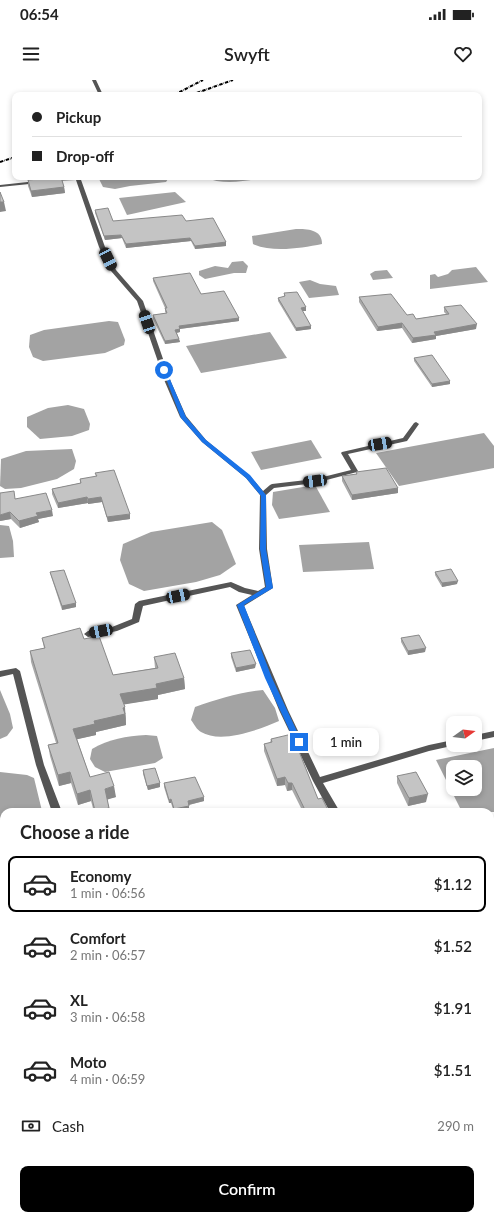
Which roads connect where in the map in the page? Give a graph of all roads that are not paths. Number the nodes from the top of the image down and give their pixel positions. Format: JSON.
{"nodes":[{"id":1,"x":94,"y":80,"type":"edge"},
{"id":2,"x":100,"y":92,"type":"edge"},
{"id":3,"x":56,"y":180,"type":"edge"},
{"id":4,"x":79,"y":180,"type":"edge"},
{"id":5,"x":48,"y":181,"type":"edge"},
{"id":6,"x":41,"y":182,"type":"edge"},
{"id":7,"x":0,"y":186,"type":"edge"},
{"id":8,"x":416,"y":424,"type":"dead end"},
{"id":9,"x":263,"y":495,"type":"junction"},
{"id":10,"x":258,"y":594,"type":"junction"},
{"id":11,"x":88,"y":634,"type":"dead end"},
{"id":12,"x":0,"y":674,"type":"edge"},
{"id":13,"x":494,"y":734,"type":"edge"},
{"id":14,"x":482,"y":737,"type":"edge"},
{"id":15,"x":446,"y":744,"type":"edge"},
{"id":16,"x":317,"y":780,"type":"junction"},
{"id":17,"x":55,"y":808,"type":"edge"},
{"id":18,"x":333,"y":808,"type":"edge"}],
"edges":[{"from":1,"to":2,"type":"street"},
{"from":3,"to":5,"type":"street"},
{"from":4,"to":9,"type":"street"},
{"from":6,"to":7,"type":"street"},
{"from":8,"to":9,"type":"street"},
{"from":9,"to":10,"type":"street"},
{"from":10,"to":11,"type":"street"},
{"from":10,"to":16,"type":"street"},
{"from":12,"to":17,"type":"street"},
{"from":13,"to":14,"type":"street"},
{"from":15,"to":16,"type":"street"},
{"from":16,"to":18,"type":"street"}]}
